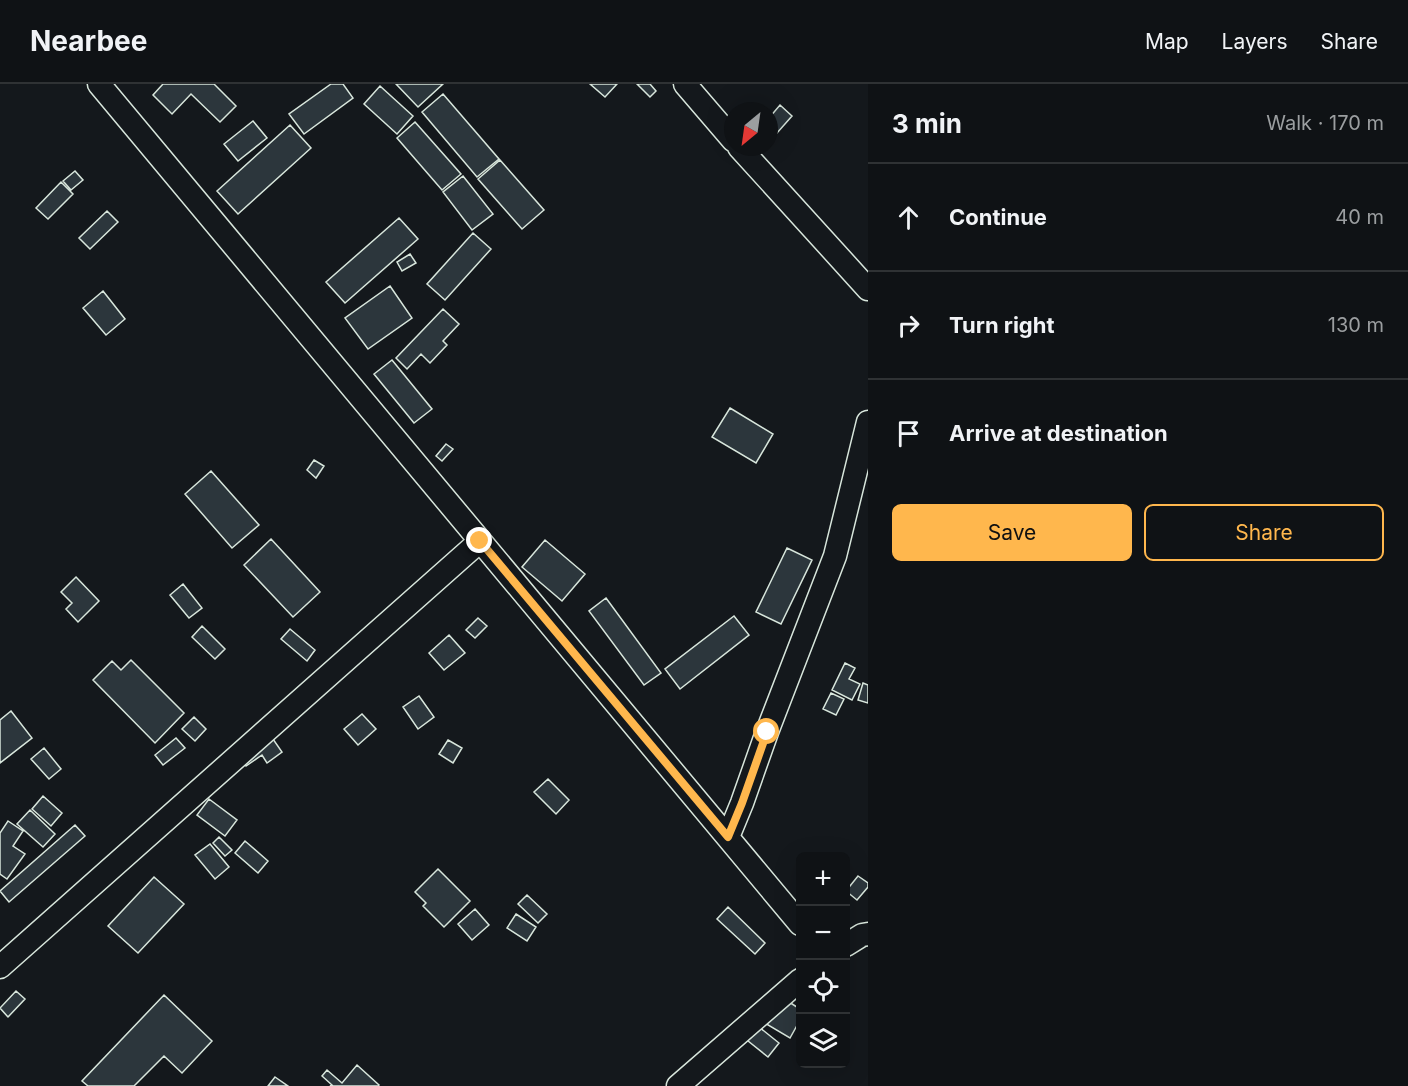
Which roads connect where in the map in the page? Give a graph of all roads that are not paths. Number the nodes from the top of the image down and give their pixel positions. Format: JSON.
{"nodes":[{"id":1,"x":99,"y":84,"type":"edge"},
{"id":2,"x":685,"y":84,"type":"edge"},
{"id":3,"x":724,"y":130,"type":"edge"},
{"id":4,"x":747,"y":156,"type":"edge"},
{"id":5,"x":868,"y":289,"type":"edge"},
{"id":6,"x":868,"y":422,"type":"edge"},
{"id":7,"x":480,"y":541,"type":"junction"},
{"id":8,"x":728,"y":837,"type":"junction"},
{"id":9,"x":796,"y":918,"type":"edge"},
{"id":10,"x":868,"y":934,"type":"edge"},
{"id":11,"x":850,"y":942,"type":"edge"},
{"id":12,"x":0,"y":967,"type":"edge"},
{"id":13,"x":796,"y":984,"type":"edge"},
{"id":14,"x":678,"y":1086,"type":"edge"}],
"edges":[{"from":1,"to":7,"type":"street"},
{"from":2,"to":3,"type":"street"},
{"from":4,"to":5,"type":"street"},
{"from":6,"to":8,"type":"street"},
{"from":7,"to":8,"type":"street"},
{"from":7,"to":12,"type":"street"},
{"from":8,"to":9,"type":"street"},
{"from":10,"to":11,"type":"street"},
{"from":13,"to":14,"type":"street"}]}
